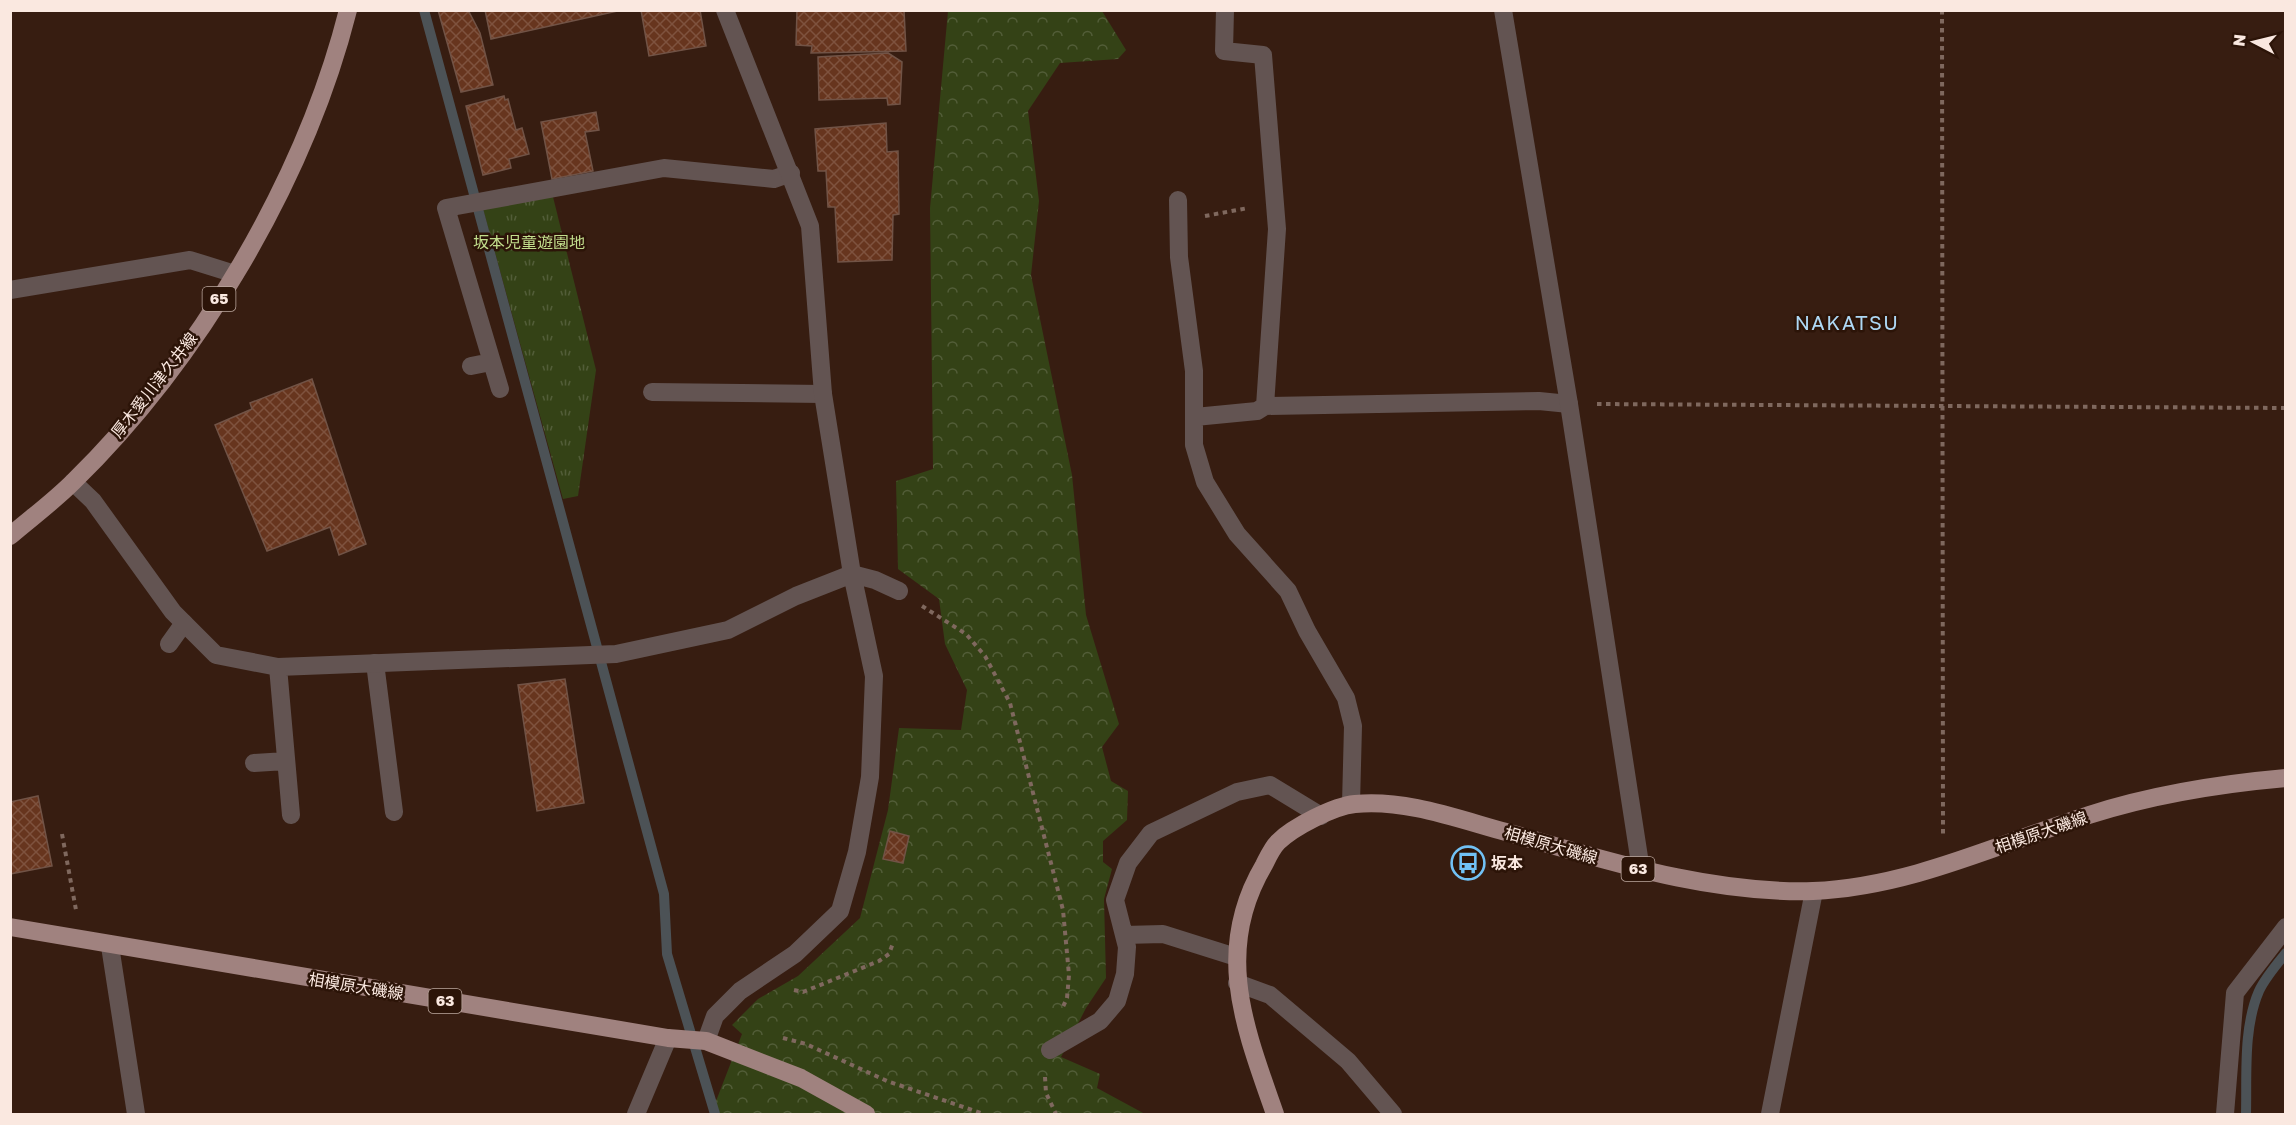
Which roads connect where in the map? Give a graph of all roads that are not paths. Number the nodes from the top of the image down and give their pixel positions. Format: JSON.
{"nodes":[{"id":1,"x":348,"y":10,"type":"edge"},
{"id":2,"x":725,"y":10,"type":"edge"},
{"id":3,"x":1225,"y":10,"type":"edge"},
{"id":4,"x":1503,"y":10,"type":"edge"},
{"id":5,"x":791,"y":173,"type":"junction"},
{"id":6,"x":1178,"y":200,"type":"dead end"},
{"id":7,"x":235,"y":274,"type":"junction"},
{"id":8,"x":10,"y":290,"type":"edge"},
{"id":9,"x":491,"y":362,"type":"junction"},
{"id":10,"x":471,"y":366,"type":"dead end"},
{"id":11,"x":500,"y":389,"type":"dead end"},
{"id":12,"x":652,"y":392,"type":"dead end"},
{"id":13,"x":823,"y":394,"type":"junction"},
{"id":14,"x":1569,"y":404,"type":"junction"},
{"id":15,"x":1265,"y":406,"type":"junction"},
{"id":16,"x":1195,"y":417,"type":"junction"},
{"id":17,"x":73,"y":482,"type":"junction"},
{"id":18,"x":10,"y":536,"type":"edge"},
{"id":19,"x":852,"y":574,"type":"junction"},
{"id":20,"x":899,"y":591,"type":"road end"},
{"id":21,"x":184,"y":623,"type":"junction"},
{"id":22,"x":169,"y":644,"type":"dead end"},
{"id":23,"x":375,"y":663,"type":"junction"},
{"id":24,"x":278,"y":667,"type":"junction"},
{"id":25,"x":286,"y":761,"type":"junction"},
{"id":26,"x":254,"y":763,"type":"dead end"},
{"id":27,"x":2286,"y":778,"type":"edge"},
{"id":28,"x":1351,"y":804,"type":"junction"},
{"id":29,"x":394,"y":812,"type":"dead end"},
{"id":30,"x":291,"y":815,"type":"dead end"},
{"id":31,"x":1321,"y":816,"type":"junction"},
{"id":32,"x":1641,"y":870,"type":"junction"},
{"id":33,"x":1814,"y":891,"type":"junction"},
{"id":34,"x":10,"y":927,"type":"edge"},
{"id":35,"x":2286,"y":927,"type":"edge"},
{"id":36,"x":1124,"y":935,"type":"junction"},
{"id":37,"x":110,"y":946,"type":"junction"},
{"id":38,"x":1236,"y":957,"type":"junction"},
{"id":39,"x":1237,"y":983,"type":"junction"},
{"id":40,"x":668,"y":1038,"type":"junction"},
{"id":41,"x":706,"y":1041,"type":"junction"},
{"id":42,"x":1050,"y":1050,"type":"road end"},
{"id":43,"x":136,"y":1114,"type":"edge"},
{"id":44,"x":636,"y":1114,"type":"edge"},
{"id":45,"x":866,"y":1114,"type":"edge"},
{"id":46,"x":1275,"y":1114,"type":"edge"},
{"id":47,"x":1393,"y":1114,"type":"edge"},
{"id":48,"x":1770,"y":1114,"type":"edge"},
{"id":49,"x":2225,"y":1114,"type":"edge"}],
"edges":[{"from":1,"to":7,"type":"main road","name":"厚木愛川津久井線","number":"65"},
{"from":2,"to":5,"type":"street"},
{"from":3,"to":15,"type":"street"},
{"from":4,"to":14,"type":"street"},
{"from":5,"to":9,"type":"street"},
{"from":5,"to":13,"type":"street"},
{"from":6,"to":16,"type":"street"},
{"from":7,"to":8,"type":"street"},
{"from":7,"to":17,"type":"main road","name":"厚木愛川津久井線","number":"65"},
{"from":9,"to":10,"type":"street"},
{"from":9,"to":11,"type":"street"},
{"from":12,"to":13,"type":"street"},
{"from":13,"to":19,"type":"street"},
{"from":14,"to":15,"type":"street"},
{"from":14,"to":32,"type":"street"},
{"from":15,"to":16,"type":"street"},
{"from":16,"to":28,"type":"street"},
{"from":17,"to":18,"type":"main road","name":"厚木愛川津久井線","number":"65"},
{"from":17,"to":21,"type":"street"},
{"from":19,"to":20,"type":"street"},
{"from":19,"to":23,"type":"street"},
{"from":19,"to":41,"type":"street"},
{"from":21,"to":22,"type":"street"},
{"from":21,"to":24,"type":"street"},
{"from":23,"to":24,"type":"street"},
{"from":23,"to":29,"type":"street"},
{"from":24,"to":25,"type":"street"},
{"from":25,"to":26,"type":"street"},
{"from":25,"to":30,"type":"street"},
{"from":27,"to":33,"type":"main road","name":"相模原大磯線","number":"63"},
{"from":28,"to":31,"type":"main road","name":"相模原大磯線","number":"63"},
{"from":28,"to":32,"type":"main road","name":"相模原大磯線","number":"63"},
{"from":31,"to":36,"type":"street"},
{"from":31,"to":38,"type":"main road","name":"相模原大磯線","number":"63"},
{"from":32,"to":33,"type":"main road","name":"相模原大磯線","number":"63"},
{"from":33,"to":48,"type":"street"},
{"from":34,"to":37,"type":"main road","name":"相模原大磯線","number":"63"},
{"from":35,"to":49,"type":"street"},
{"from":36,"to":38,"type":"street"},
{"from":36,"to":42,"type":"street"},
{"from":37,"to":40,"type":"main road","name":"相模原大磯線","number":"63"},
{"from":37,"to":43,"type":"street"},
{"from":38,"to":39,"type":"main road","name":"相模原大磯線","number":"63"},
{"from":39,"to":46,"type":"main road","name":"相模原大磯線","number":"63"},
{"from":39,"to":47,"type":"street"},
{"from":40,"to":41,"type":"main road","name":"相模原大磯線","number":"63"},
{"from":40,"to":44,"type":"street"},
{"from":41,"to":45,"type":"main road","name":"相模原大磯線","number":"63"}]}
